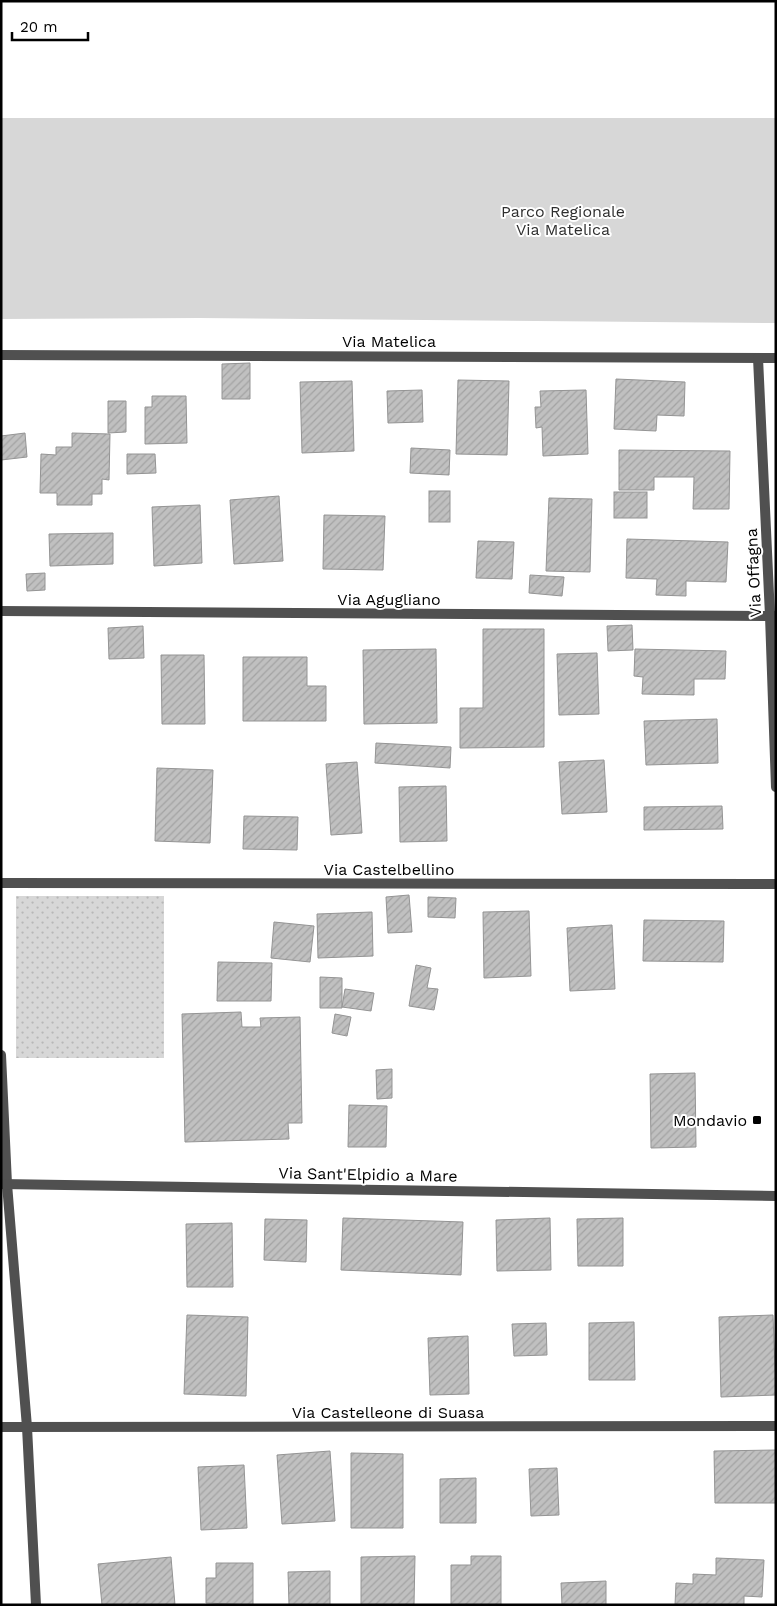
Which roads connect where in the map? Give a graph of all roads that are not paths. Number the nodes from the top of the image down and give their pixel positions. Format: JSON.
{"nodes":[{"id":1,"x":1,"y":355,"type":"edge"},
{"id":2,"x":758,"y":358,"type":"junction"},
{"id":3,"x":776,"y":358,"type":"edge"},
{"id":4,"x":1,"y":611,"type":"edge"},
{"id":5,"x":773,"y":616,"type":"edge"},
{"id":6,"x":776,"y":786,"type":"edge"},
{"id":7,"x":1,"y":883,"type":"edge"},
{"id":8,"x":776,"y":884,"type":"edge"},
{"id":9,"x":1,"y":1055,"type":"edge"},
{"id":10,"x":4,"y":1184,"type":"edge"},
{"id":11,"x":776,"y":1196,"type":"edge"},
{"id":12,"x":776,"y":1426,"type":"edge"},
{"id":13,"x":1,"y":1427,"type":"edge"},
{"id":14,"x":27,"y":1427,"type":"junction"},
{"id":15,"x":36,"y":1605,"type":"edge"}],
"edges":[{"from":1,"to":2,"type":"street","name":"Via Matelica"},
{"from":2,"to":3,"type":"street","name":"Via Matelica"},
{"from":2,"to":5,"type":"street","name":"Via Offagna"},
{"from":4,"to":5,"type":"street","name":"Via Agugliano"},
{"from":5,"to":6,"type":"street","name":"Via Offagna"},
{"from":7,"to":8,"type":"street","name":"Via Castelbellino"},
{"from":9,"to":10,"type":"street"},
{"from":10,"to":11,"type":"street","name":"Via Sant'Elpidio a Mare"},
{"from":10,"to":14,"type":"street"},
{"from":12,"to":14,"type":"street","name":"Via Castelleone di Suasa"},
{"from":13,"to":14,"type":"street","name":"Via Castelleone di Suasa"},
{"from":14,"to":15,"type":"street"}]}
